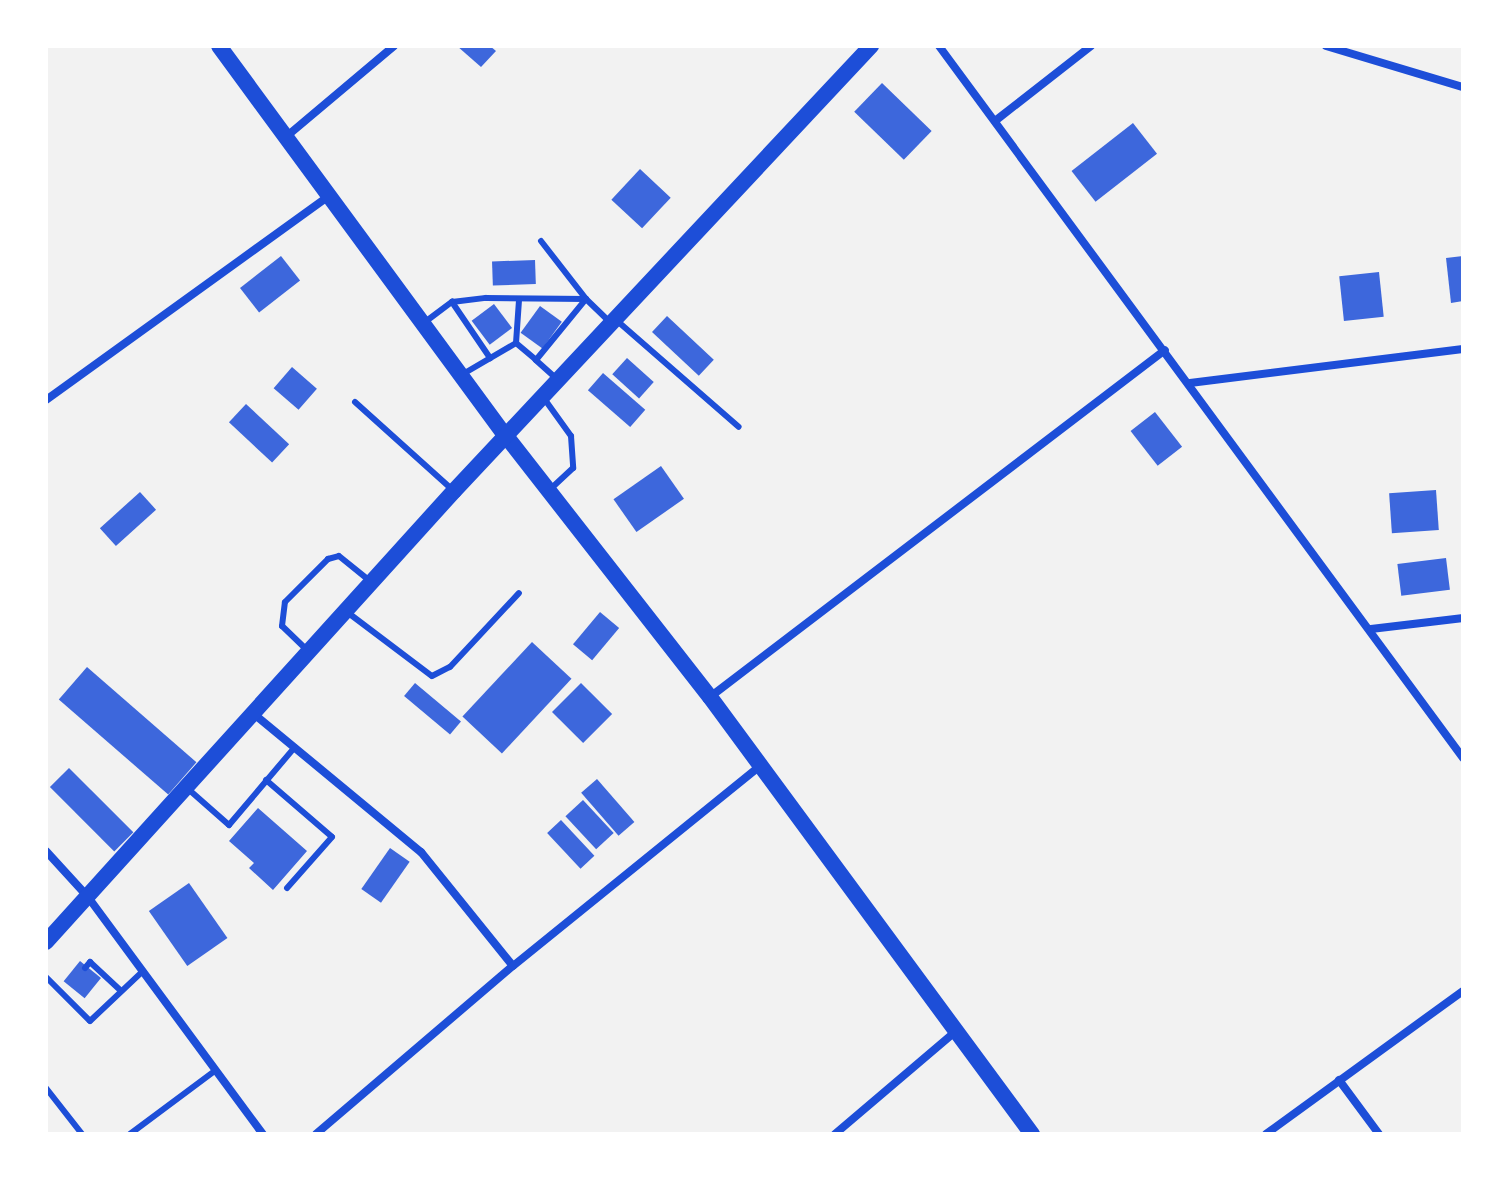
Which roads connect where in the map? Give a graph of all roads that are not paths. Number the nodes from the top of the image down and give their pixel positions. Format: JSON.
{"nodes":[{"id":1,"x":219,"y":46,"type":"edge"},
{"id":2,"x":394,"y":46,"type":"edge"},
{"id":3,"x":871,"y":46,"type":"edge"},
{"id":4,"x":939,"y":46,"type":"edge"},
{"id":5,"x":1091,"y":46,"type":"edge"},
{"id":6,"x":1326,"y":46,"type":"edge"},
{"id":7,"x":1463,"y":87,"type":"edge"},
{"id":8,"x":995,"y":121,"type":"junction"},
{"id":9,"x":287,"y":136,"type":"junction"},
{"id":10,"x":330,"y":195,"type":"junction"},
{"id":11,"x":541,"y":241,"type":"dead end"},
{"id":12,"x":586,"y":299,"type":"junction"},
{"id":13,"x":519,"y":300,"type":"junction"},
{"id":14,"x":452,"y":302,"type":"junction"},
{"id":15,"x":614,"y":321,"type":"junction"},
{"id":16,"x":423,"y":323,"type":"junction"},
{"id":17,"x":516,"y":343,"type":"junction"},
{"id":18,"x":1463,"y":349,"type":"edge"},
{"id":19,"x":1165,"y":350,"type":"junction"},
{"id":20,"x":490,"y":358,"type":"junction"},
{"id":21,"x":536,"y":360,"type":"junction"},
{"id":22,"x":461,"y":375,"type":"junction"},
{"id":23,"x":558,"y":380,"type":"junction"},
{"id":24,"x":1190,"y":383,"type":"junction"},
{"id":25,"x":543,"y":397,"type":"junction"},
{"id":26,"x":46,"y":400,"type":"edge"},
{"id":27,"x":355,"y":402,"type":"dead end"},
{"id":28,"x":739,"y":427,"type":"dead end"},
{"id":29,"x":506,"y":436,"type":"junction"},
{"id":30,"x":454,"y":491,"type":"junction"},
{"id":31,"x":549,"y":491,"type":"junction"},
{"id":32,"x":373,"y":583,"type":"junction"},
{"id":33,"x":519,"y":593,"type":"dead end"},
{"id":34,"x":347,"y":612,"type":"junction"},
{"id":35,"x":1463,"y":618,"type":"edge"},
{"id":36,"x":1371,"y":629,"type":"junction"},
{"id":37,"x":309,"y":653,"type":"junction"},
{"id":38,"x":710,"y":697,"type":"junction"},
{"id":39,"x":254,"y":714,"type":"junction"},
{"id":40,"x":295,"y":747,"type":"junction"},
{"id":41,"x":1463,"y":758,"type":"edge"},
{"id":42,"x":760,"y":766,"type":"junction"},
{"id":43,"x":266,"y":780,"type":"junction"},
{"id":44,"x":187,"y":788,"type":"junction"},
{"id":45,"x":46,"y":851,"type":"edge"},
{"id":46,"x":287,"y":888,"type":"dead end"},
{"id":47,"x":88,"y":897,"type":"junction"},
{"id":48,"x":46,"y":942,"type":"edge"},
{"id":49,"x":513,"y":966,"type":"junction"},
{"id":50,"x":85,"y":968,"type":"dead end"},
{"id":51,"x":143,"y":971,"type":"junction"},
{"id":52,"x":46,"y":977,"type":"edge"},
{"id":53,"x":69,"y":987,"type":"dead end"},
{"id":54,"x":119,"y":989,"type":"junction"},
{"id":55,"x":1463,"y":991,"type":"edge"},
{"id":56,"x":63,"y":995,"type":"junction"},
{"id":57,"x":80,"y":997,"type":"dead end"},
{"id":58,"x":73,"y":1005,"type":"junction"},
{"id":59,"x":957,"y":1030,"type":"junction"},
{"id":60,"x":216,"y":1070,"type":"junction"},
{"id":61,"x":1339,"y":1080,"type":"junction"},
{"id":62,"x":46,"y":1088,"type":"edge"},
{"id":63,"x":82,"y":1134,"type":"edge"},
{"id":64,"x":130,"y":1134,"type":"edge"},
{"id":65,"x":263,"y":1134,"type":"edge"},
{"id":66,"x":316,"y":1134,"type":"edge"},
{"id":67,"x":835,"y":1134,"type":"edge"},
{"id":68,"x":1032,"y":1134,"type":"edge"},
{"id":69,"x":1266,"y":1134,"type":"edge"},
{"id":70,"x":1379,"y":1134,"type":"edge"}],
"edges":[{"from":1,"to":9,"type":"main road"},
{"from":2,"to":9,"type":"street"},
{"from":3,"to":15,"type":"main road"},
{"from":4,"to":8,"type":"street"},
{"from":5,"to":8,"type":"street"},
{"from":6,"to":7,"type":"street"},
{"from":8,"to":19,"type":"street"},
{"from":9,"to":10,"type":"main road"},
{"from":10,"to":16,"type":"main road"},
{"from":10,"to":26,"type":"street"},
{"from":11,"to":12,"type":"lane"},
{"from":12,"to":13,"type":"lane"},
{"from":12,"to":15,"type":"lane"},
{"from":12,"to":21,"type":"lane"},
{"from":13,"to":14,"type":"lane"},
{"from":13,"to":17,"type":"lane"},
{"from":14,"to":16,"type":"lane"},
{"from":14,"to":20,"type":"lane"},
{"from":15,"to":23,"type":"main road"},
{"from":15,"to":28,"type":"lane"},
{"from":16,"to":22,"type":"main road"},
{"from":17,"to":20,"type":"lane"},
{"from":17,"to":21,"type":"lane"},
{"from":18,"to":24,"type":"street"},
{"from":19,"to":24,"type":"street"},
{"from":19,"to":38,"type":"street"},
{"from":20,"to":22,"type":"lane"},
{"from":21,"to":23,"type":"lane"},
{"from":22,"to":29,"type":"main road"},
{"from":23,"to":25,"type":"main road"},
{"from":24,"to":36,"type":"street"},
{"from":25,"to":29,"type":"main road"},
{"from":25,"to":31,"type":"lane"},
{"from":27,"to":30,"type":"lane"},
{"from":29,"to":30,"type":"main road"},
{"from":29,"to":31,"type":"main road"},
{"from":30,"to":32,"type":"main road"},
{"from":31,"to":38,"type":"main road"},
{"from":32,"to":34,"type":"main road"},
{"from":32,"to":37,"type":"lane"},
{"from":33,"to":34,"type":"lane"},
{"from":34,"to":37,"type":"main road"},
{"from":35,"to":36,"type":"street"},
{"from":36,"to":41,"type":"street"},
{"from":37,"to":39,"type":"main road"},
{"from":38,"to":42,"type":"main road"},
{"from":39,"to":40,"type":"street"},
{"from":39,"to":44,"type":"main road"},
{"from":40,"to":43,"type":"lane"},
{"from":40,"to":49,"type":"street"},
{"from":42,"to":49,"type":"street"},
{"from":42,"to":59,"type":"main road"},
{"from":43,"to":44,"type":"lane"},
{"from":43,"to":46,"type":"lane"},
{"from":44,"to":47,"type":"main road"},
{"from":45,"to":47,"type":"street"},
{"from":47,"to":48,"type":"main road"},
{"from":47,"to":51,"type":"street"},
{"from":49,"to":66,"type":"street"},
{"from":50,"to":54,"type":"lane"},
{"from":51,"to":54,"type":"lane"},
{"from":51,"to":60,"type":"street"},
{"from":52,"to":56,"type":"lane"},
{"from":53,"to":56,"type":"lane"},
{"from":54,"to":58,"type":"lane"},
{"from":55,"to":61,"type":"street"},
{"from":56,"to":58,"type":"lane"},
{"from":57,"to":58,"type":"lane"},
{"from":59,"to":67,"type":"street"},
{"from":59,"to":68,"type":"main road"},
{"from":60,"to":64,"type":"lane"},
{"from":60,"to":65,"type":"street"},
{"from":61,"to":69,"type":"street"},
{"from":61,"to":70,"type":"street"},
{"from":62,"to":63,"type":"lane"}]}
